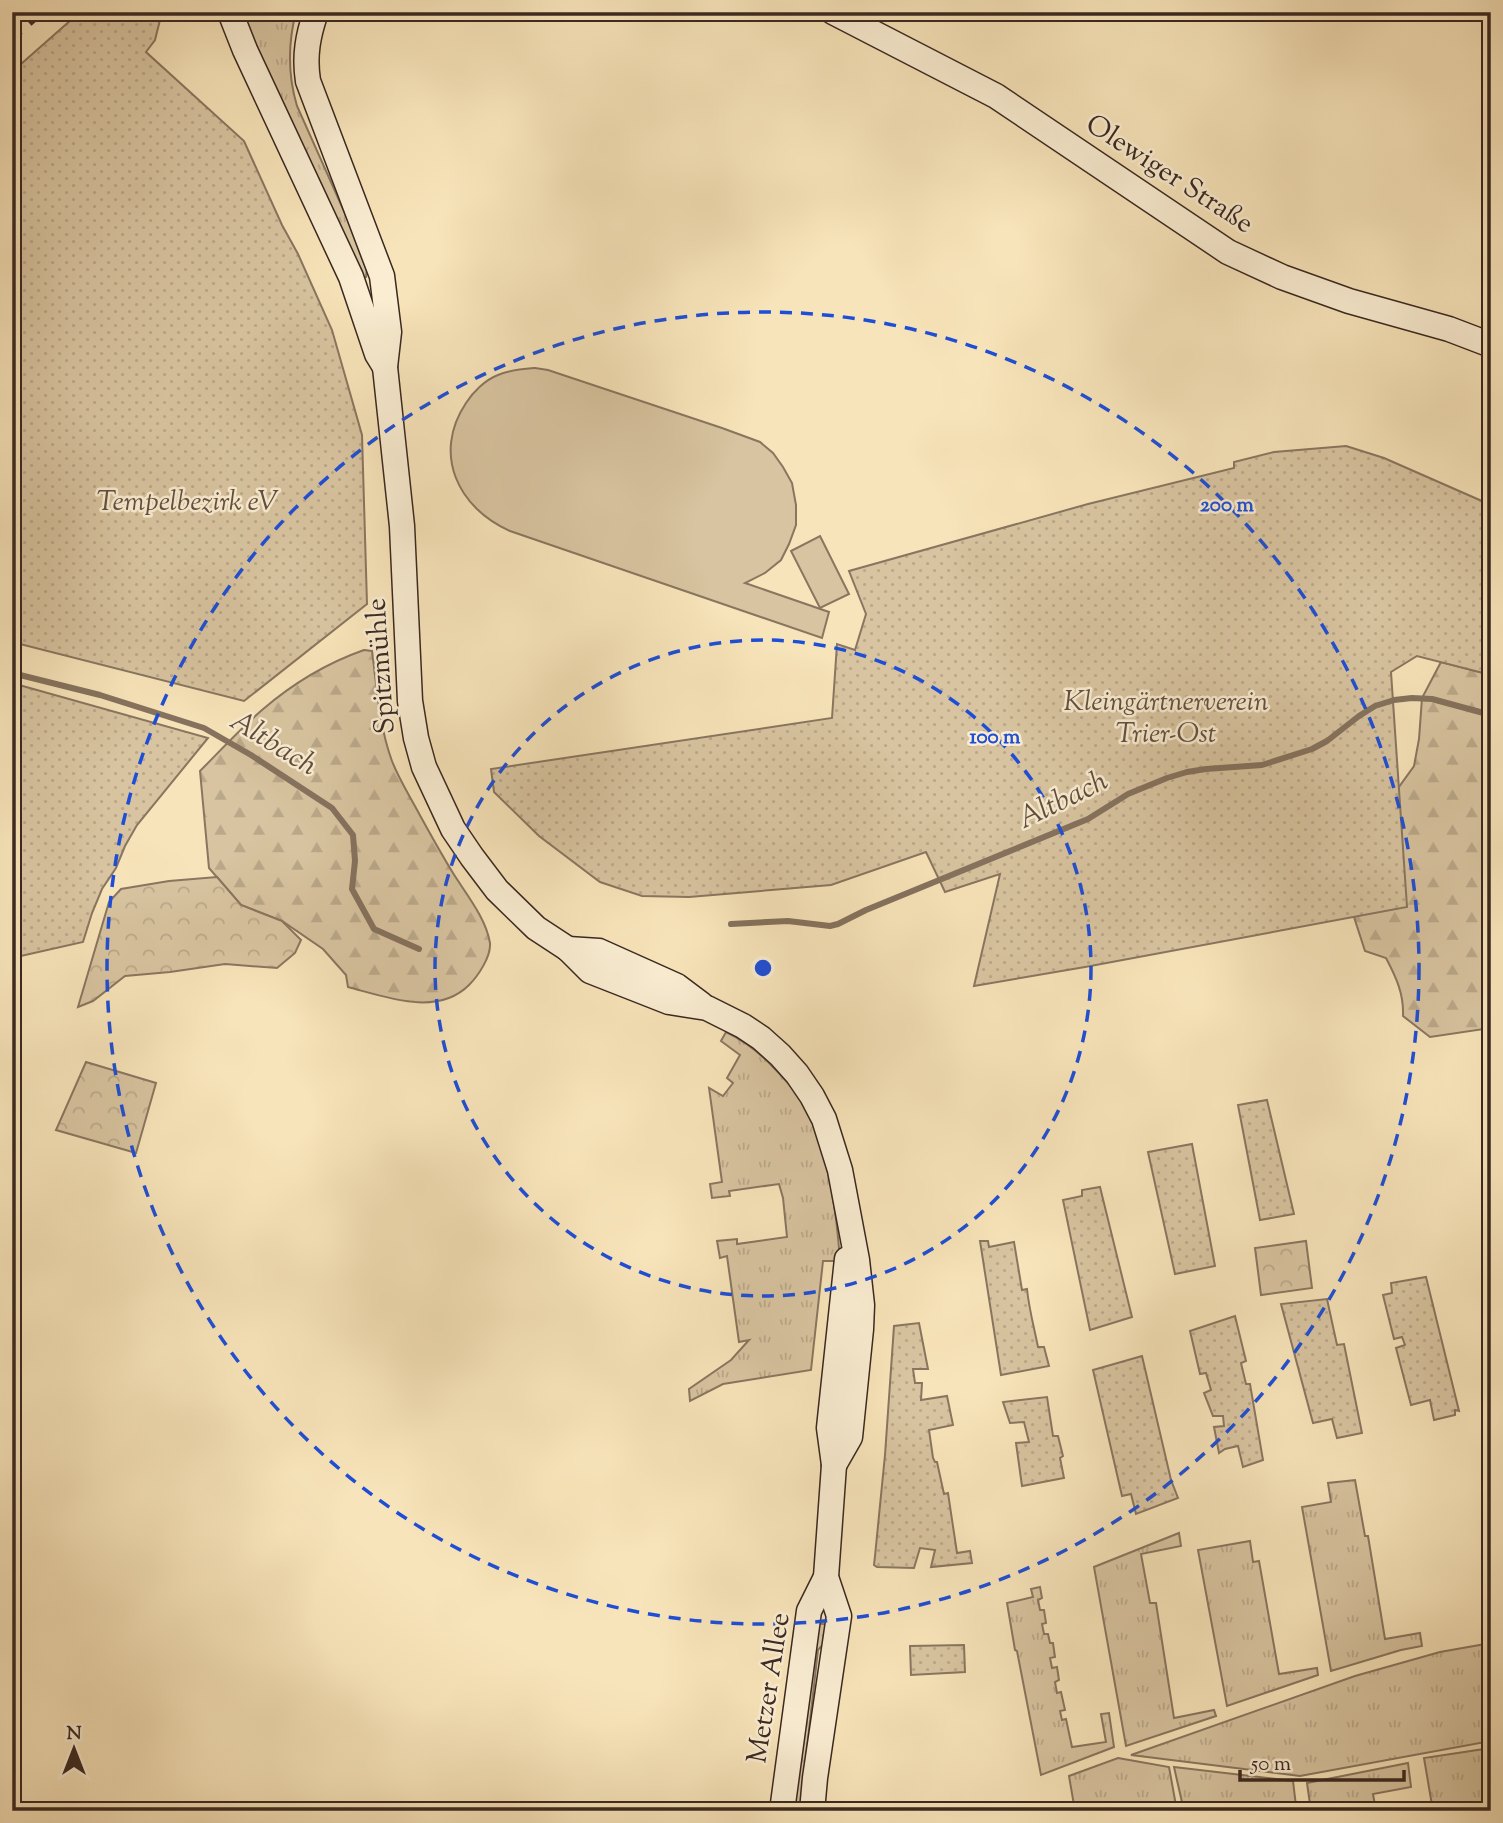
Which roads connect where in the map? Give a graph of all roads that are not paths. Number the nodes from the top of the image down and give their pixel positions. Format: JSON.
{"nodes":[{"id":1,"x":230,"y":12,"type":"edge"},
{"id":2,"x":316,"y":12,"type":"edge"},
{"id":3,"x":833,"y":12,"type":"edge"},
{"id":4,"x":1491,"y":345,"type":"edge"},
{"id":5,"x":385,"y":367,"type":"junction"},
{"id":6,"x":568,"y":949,"type":"joint"},
{"id":7,"x":826,"y":1577,"type":"junction"},
{"id":8,"x":782,"y":1811,"type":"edge"},
{"id":9,"x":812,"y":1811,"type":"edge"}],
"edges":[{"from":1,"to":5,"type":"street","name":"Spitzmühle"},
{"from":2,"to":5,"type":"street","name":"Spitzmühle"},
{"from":3,"to":4,"type":"street","name":"Olewiger Straße"},
{"from":5,"to":6,"type":"street","name":"Spitzmühle"},
{"from":6,"to":7,"type":"street","name":"Metzer Allee"},
{"from":7,"to":8,"type":"street","name":"Metzer Allee"},
{"from":7,"to":9,"type":"street","name":"Metzer Allee"}]}
